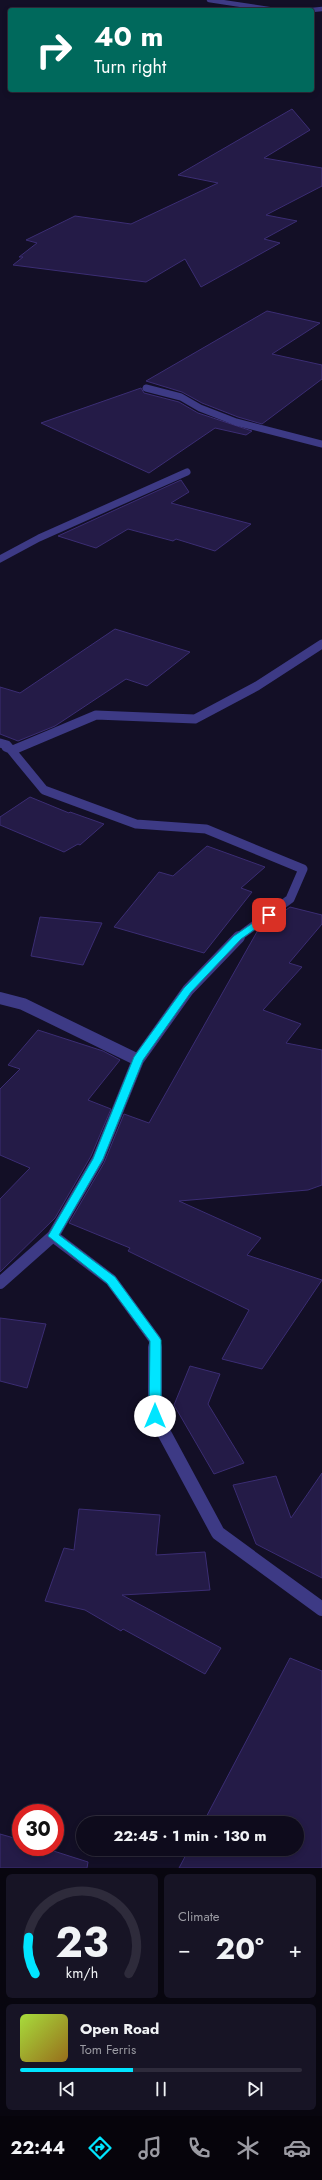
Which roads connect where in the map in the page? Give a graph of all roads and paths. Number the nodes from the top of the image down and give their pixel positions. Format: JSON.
{"nodes":[{"id":1,"x":209,"y":0,"type":"edge"},
{"id":2,"x":263,"y":8,"type":"edge"},
{"id":3,"x":146,"y":388,"type":"dead end"},
{"id":4,"x":322,"y":444,"type":"edge"},
{"id":5,"x":186,"y":472,"type":"dead end"},
{"id":6,"x":0,"y":559,"type":"edge"},
{"id":7,"x":322,"y":644,"type":"edge"},
{"id":8,"x":0,"y":744,"type":"edge"},
{"id":9,"x":0,"y":998,"type":"edge"},
{"id":10,"x":138,"y":1060,"type":"junction"},
{"id":11,"x":53,"y":1236,"type":"junction"},
{"id":12,"x":0,"y":1283,"type":"edge"},
{"id":13,"x":322,"y":1609,"type":"edge"}],
"edges":[{"from":1,"to":2,"type":"street"},
{"from":3,"to":4,"type":"street"},
{"from":5,"to":6,"type":"street"},
{"from":7,"to":8,"type":"street"},
{"from":8,"to":10,"type":"street"},
{"from":9,"to":10,"type":"street"},
{"from":10,"to":11,"type":"street"},
{"from":11,"to":12,"type":"street"},
{"from":11,"to":13,"type":"street"}]}
